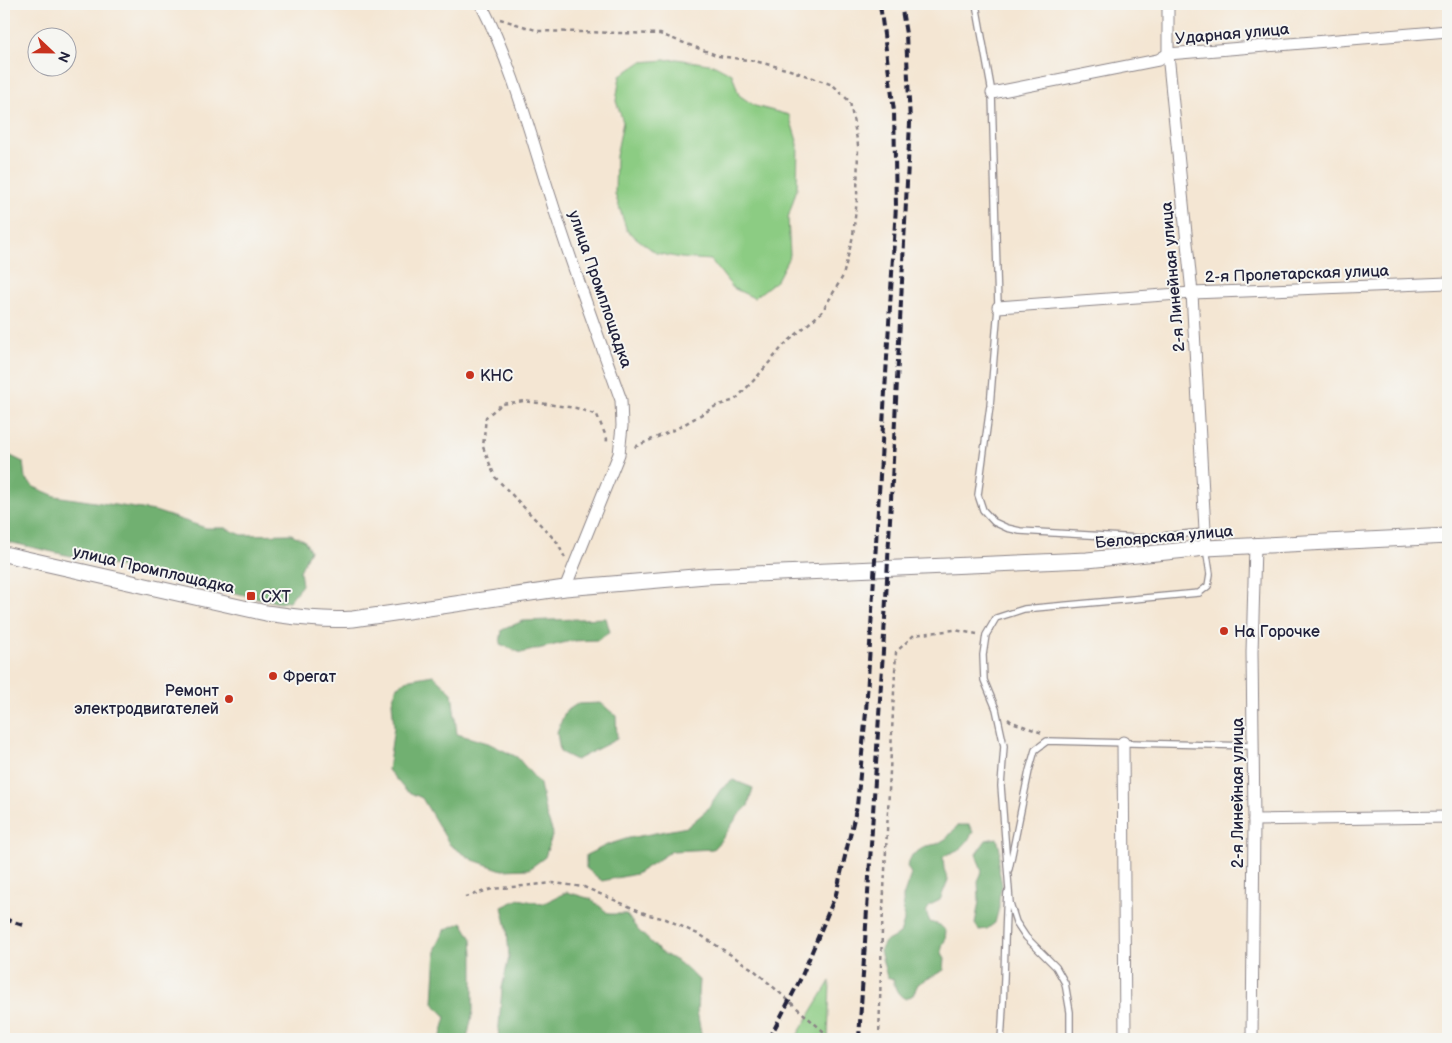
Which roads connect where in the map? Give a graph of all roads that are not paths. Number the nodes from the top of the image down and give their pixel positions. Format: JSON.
{"nodes":[{"id":1,"x":480,"y":4,"type":"edge"},
{"id":2,"x":976,"y":4,"type":"edge"},
{"id":3,"x":1168,"y":4,"type":"edge"},
{"id":4,"x":1448,"y":31,"type":"edge"},
{"id":5,"x":1168,"y":54,"type":"junction"},
{"id":6,"x":992,"y":93,"type":"junction"},
{"id":7,"x":1448,"y":283,"type":"edge"},
{"id":8,"x":1192,"y":293,"type":"junction"},
{"id":9,"x":998,"y":307,"type":"junction"},
{"id":10,"x":1205,"y":532,"type":"junction"},
{"id":11,"x":1448,"y":536,"type":"edge"},
{"id":12,"x":1255,"y":546,"type":"junction"},
{"id":13,"x":1206,"y":548,"type":"junction"},
{"id":14,"x":4,"y":554,"type":"edge"},
{"id":15,"x":882,"y":568,"type":"joint"},
{"id":16,"x":565,"y":588,"type":"junction"},
{"id":17,"x":1123,"y":742,"type":"junction"},
{"id":18,"x":1253,"y":746,"type":"junction"},
{"id":19,"x":1448,"y":817,"type":"edge"},
{"id":20,"x":1254,"y":820,"type":"junction"},
{"id":21,"x":1007,"y":878,"type":"junction"},
{"id":22,"x":1001,"y":1039,"type":"edge"},
{"id":23,"x":1070,"y":1039,"type":"edge"},
{"id":24,"x":1125,"y":1039,"type":"edge"},
{"id":25,"x":1252,"y":1039,"type":"edge"}],
"edges":[{"from":1,"to":16,"type":"street","name":"улица Промплощадка"},
{"from":2,"to":6,"type":"lane"},
{"from":3,"to":5,"type":"street","name":"2-я Линейная улица"},
{"from":4,"to":5,"type":"street","name":"Ударная улица"},
{"from":5,"to":6,"type":"street","name":"Ударная улица"},
{"from":5,"to":8,"type":"street","name":"2-я Линейная улица"},
{"from":6,"to":9,"type":"lane"},
{"from":7,"to":8,"type":"street","name":"2-я Пролетарская улица"},
{"from":8,"to":9,"type":"street","name":"2-я Пролетарская улица"},
{"from":8,"to":10,"type":"street","name":"2-я Линейная улица"},
{"from":9,"to":10,"type":"lane"},
{"from":10,"to":13,"type":"street","name":"2-я Линейная улица"},
{"from":11,"to":12,"type":"street","name":"Белоярская улица"},
{"from":12,"to":13,"type":"street","name":"Белоярская улица"},
{"from":12,"to":18,"type":"street","name":"2-я Линейная улица"},
{"from":13,"to":15,"type":"street","name":"Белоярская улица"},
{"from":13,"to":21,"type":"lane"},
{"from":14,"to":16,"type":"street","name":"улица Промплощадка"},
{"from":15,"to":16,"type":"street","name":"улица Промплощадка"},
{"from":17,"to":18,"type":"lane"},
{"from":17,"to":21,"type":"lane"},
{"from":17,"to":24,"type":"street"},
{"from":18,"to":20,"type":"street","name":"2-я Линейная улица"},
{"from":19,"to":20,"type":"street"},
{"from":20,"to":25,"type":"street","name":"2-я Линейная улица"},
{"from":21,"to":22,"type":"lane"},
{"from":21,"to":23,"type":"lane"}]}
